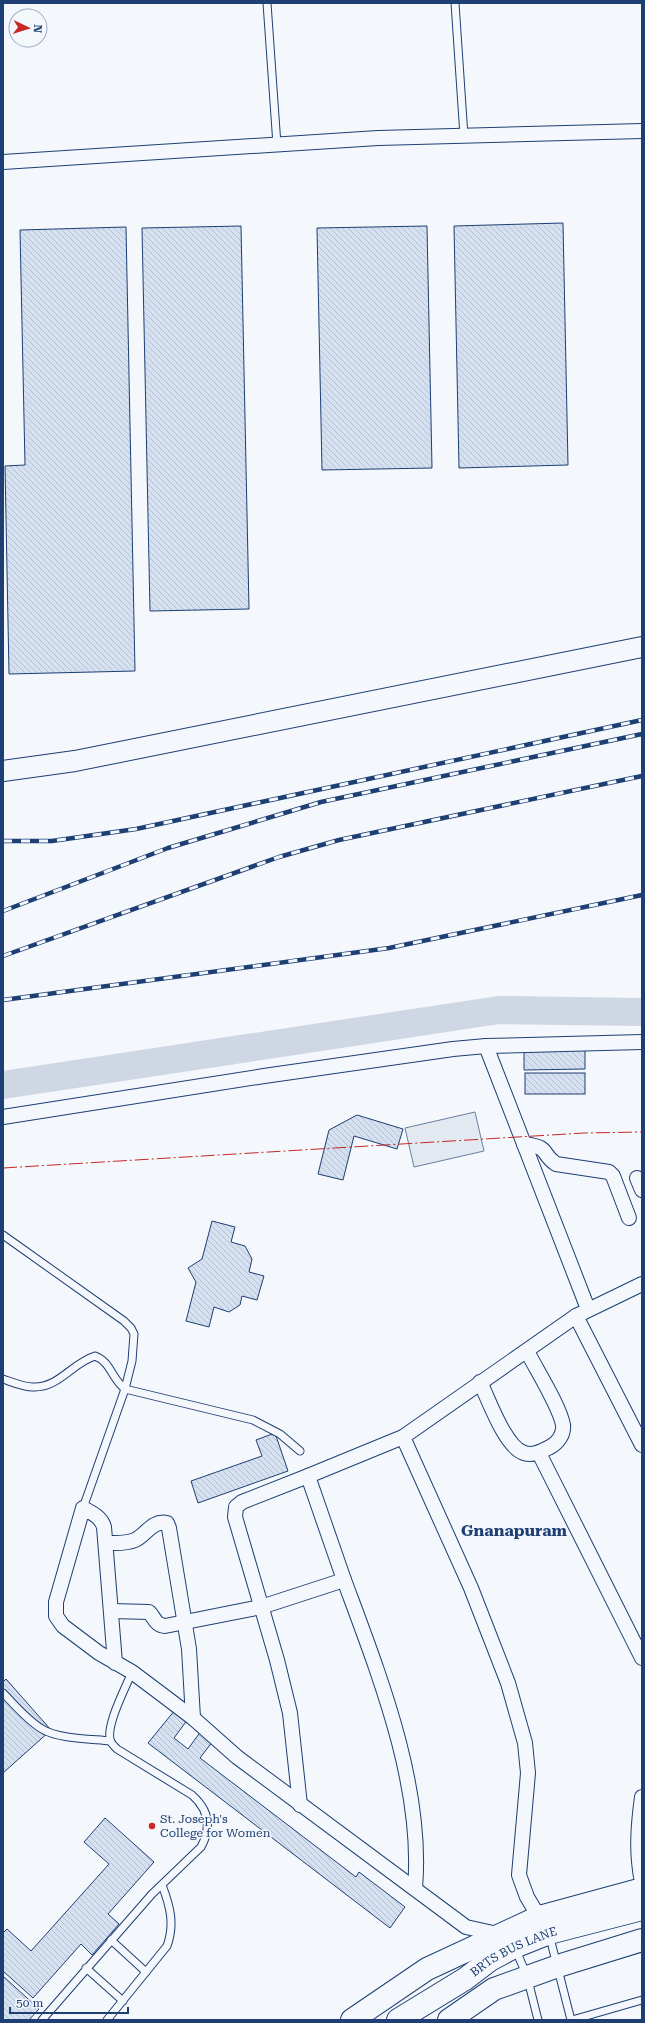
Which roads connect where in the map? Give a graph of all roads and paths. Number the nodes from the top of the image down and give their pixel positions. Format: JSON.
{"nodes":[{"id":1,"x":267,"y":3,"type":"edge"},
{"id":2,"x":455,"y":3,"type":"edge"},
{"id":3,"x":642,"y":131,"type":"edge"},
{"id":4,"x":464,"y":136,"type":"junction"},
{"id":5,"x":277,"y":145,"type":"junction"},
{"id":6,"x":3,"y":162,"type":"edge"},
{"id":7,"x":642,"y":647,"type":"edge"},
{"id":8,"x":3,"y":771,"type":"edge"},
{"id":9,"x":642,"y":1042,"type":"edge"},
{"id":10,"x":486,"y":1046,"type":"junction"},
{"id":11,"x":3,"y":1118,"type":"edge"},
{"id":12,"x":524,"y":1144,"type":"junction"},
{"id":13,"x":629,"y":1218,"type":"dead end"},
{"id":14,"x":3,"y":1235,"type":"edge"},
{"id":15,"x":642,"y":1284,"type":"edge"},
{"id":16,"x":588,"y":1309,"type":"junction"},
{"id":17,"x":576,"y":1316,"type":"junction"},
{"id":18,"x":526,"y":1352,"type":"junction"},
{"id":19,"x":3,"y":1379,"type":"edge"},
{"id":20,"x":480,"y":1382,"type":"junction"},
{"id":21,"x":125,"y":1389,"type":"junction"},
{"id":22,"x":403,"y":1437,"type":"junction"},
{"id":23,"x":642,"y":1445,"type":"edge"},
{"id":24,"x":300,"y":1451,"type":"dead end"},
{"id":25,"x":538,"y":1453,"type":"junction"},
{"id":26,"x":308,"y":1476,"type":"junction"},
{"id":27,"x":83,"y":1508,"type":"junction"},
{"id":28,"x":106,"y":1543,"type":"junction"},
{"id":29,"x":344,"y":1580,"type":"junction"},
{"id":30,"x":261,"y":1607,"type":"junction"},
{"id":31,"x":111,"y":1611,"type":"junction"},
{"id":32,"x":186,"y":1622,"type":"junction"},
{"id":33,"x":642,"y":1658,"type":"edge"},
{"id":34,"x":115,"y":1663,"type":"junction"},
{"id":35,"x":132,"y":1672,"type":"junction"},
{"id":36,"x":3,"y":1693,"type":"edge"},
{"id":37,"x":192,"y":1718,"type":"junction"},
{"id":38,"x":110,"y":1741,"type":"junction"},
{"id":39,"x":642,"y":1797,"type":"edge"},
{"id":40,"x":300,"y":1805,"type":"junction"},
{"id":41,"x":642,"y":1882,"type":"edge"},
{"id":42,"x":162,"y":1885,"type":"junction"},
{"id":43,"x":415,"y":1888,"type":"junction"},
{"id":44,"x":642,"y":1889,"type":"edge"},
{"id":45,"x":642,"y":1908,"type":"edge"},
{"id":46,"x":544,"y":1925,"type":"junction"},
{"id":47,"x":111,"y":1940,"type":"junction"},
{"id":48,"x":642,"y":1940,"type":"edge"},
{"id":49,"x":508,"y":1941,"type":"junction"},
{"id":50,"x":558,"y":1966,"type":"junction"},
{"id":51,"x":86,"y":1968,"type":"junction"},
{"id":52,"x":146,"y":1972,"type":"junction"},
{"id":53,"x":527,"y":1976,"type":"junction"},
{"id":54,"x":642,"y":2000,"type":"edge"},
{"id":55,"x":123,"y":2001,"type":"junction"},
{"id":56,"x":42,"y":2020,"type":"edge"},
{"id":57,"x":107,"y":2020,"type":"edge"},
{"id":58,"x":352,"y":2020,"type":"edge"},
{"id":59,"x":398,"y":2020,"type":"edge"},
{"id":60,"x":449,"y":2020,"type":"edge"},
{"id":61,"x":538,"y":2020,"type":"edge"},
{"id":62,"x":572,"y":2020,"type":"edge"}],
"edges":[{"from":1,"to":5,"type":"lane"},
{"from":2,"to":4,"type":"lane"},
{"from":3,"to":4,"type":"street"},
{"from":4,"to":5,"type":"street"},
{"from":5,"to":6,"type":"street"},
{"from":7,"to":8,"type":"street"},
{"from":9,"to":10,"type":"street"},
{"from":10,"to":11,"type":"street"},
{"from":10,"to":12,"type":"street"},
{"from":12,"to":13,"type":"street"},
{"from":12,"to":16,"type":"street"},
{"from":14,"to":21,"type":"lane"},
{"from":15,"to":16,"type":"street"},
{"from":16,"to":17,"type":"street"},
{"from":17,"to":18,"type":"street"},
{"from":17,"to":23,"type":"street"},
{"from":18,"to":20,"type":"street"},
{"from":18,"to":25,"type":"street"},
{"from":19,"to":21,"type":"lane"},
{"from":20,"to":22,"type":"street"},
{"from":20,"to":25,"type":"street"},
{"from":21,"to":24,"type":"lane"},
{"from":21,"to":27,"type":"lane"},
{"from":22,"to":26,"type":"street"},
{"from":22,"to":46,"type":"street"},
{"from":25,"to":33,"type":"street"},
{"from":26,"to":29,"type":"street"},
{"from":26,"to":30,"type":"street"},
{"from":27,"to":28,"type":"street"},
{"from":27,"to":34,"type":"street"},
{"from":28,"to":31,"type":"street"},
{"from":28,"to":32,"type":"street"},
{"from":29,"to":30,"type":"street"},
{"from":29,"to":43,"type":"street"},
{"from":30,"to":32,"type":"street"},
{"from":30,"to":40,"type":"street"},
{"from":31,"to":32,"type":"street"},
{"from":31,"to":34,"type":"street"},
{"from":32,"to":37,"type":"street"},
{"from":34,"to":35,"type":"street"},
{"from":35,"to":37,"type":"street"},
{"from":35,"to":38,"type":"lane"},
{"from":36,"to":38,"type":"lane"},
{"from":37,"to":40,"type":"street"},
{"from":38,"to":42,"type":"lane"},
{"from":39,"to":41,"type":"street"},
{"from":40,"to":43,"type":"street"},
{"from":42,"to":47,"type":"lane"},
{"from":42,"to":52,"type":"lane"},
{"from":43,"to":49,"type":"street"},
{"from":44,"to":46,"type":"main road"},
{"from":45,"to":46,"type":"main road","name":"BRTS BUS LANE"},
{"from":46,"to":49,"type":"main road"},
{"from":46,"to":50,"type":"lane"},
{"from":47,"to":51,"type":"lane"},
{"from":47,"to":52,"type":"lane"},
{"from":48,"to":50,"type":"main road"},
{"from":49,"to":53,"type":"lane"},
{"from":49,"to":58,"type":"main road"},
{"from":49,"to":59,"type":"main road","name":"BRTS BUS LANE"},
{"from":50,"to":53,"type":"main road"},
{"from":50,"to":62,"type":"lane"},
{"from":51,"to":55,"type":"lane"},
{"from":51,"to":56,"type":"lane"},
{"from":52,"to":55,"type":"lane"},
{"from":53,"to":60,"type":"main road"},
{"from":53,"to":61,"type":"lane"},
{"from":54,"to":62,"type":"lane"},
{"from":55,"to":57,"type":"lane"}]}
